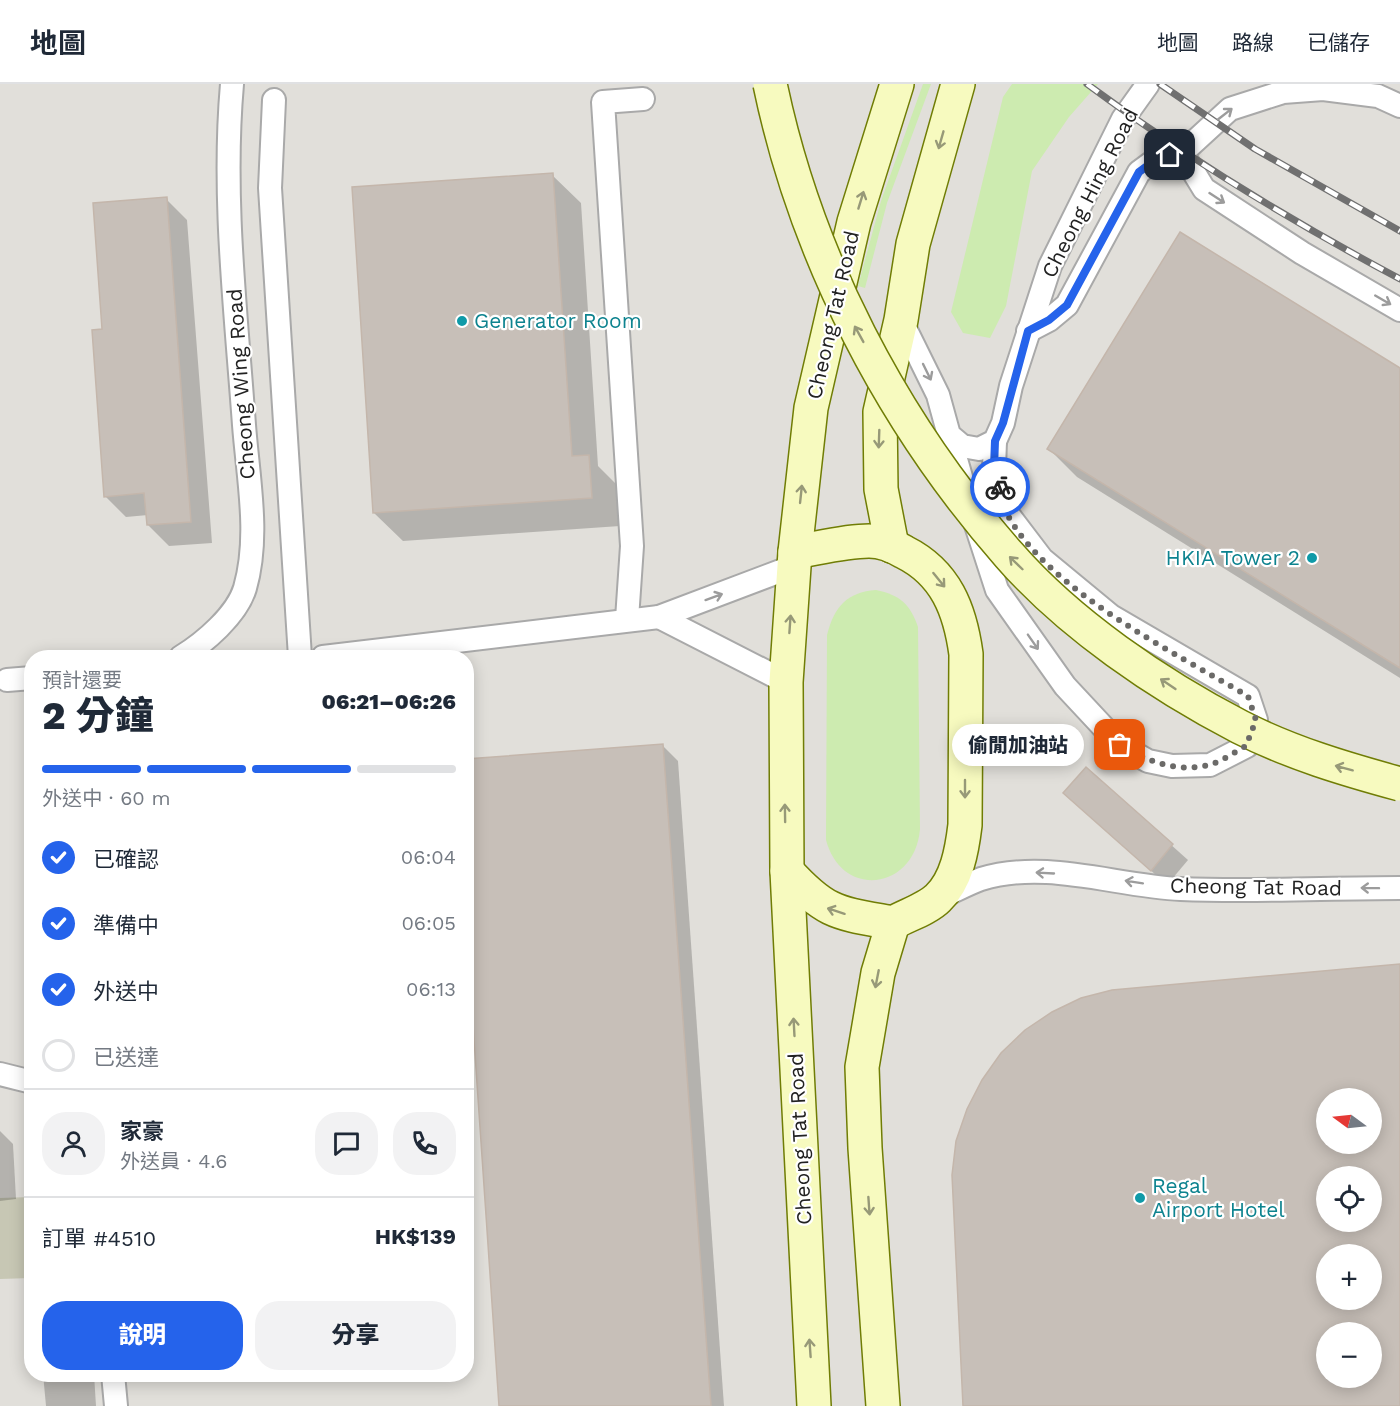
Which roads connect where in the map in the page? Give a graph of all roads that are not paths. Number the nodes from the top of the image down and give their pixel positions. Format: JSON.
{"nodes":[{"id":1,"x":232,"y":84,"type":"edge"},
{"id":2,"x":770,"y":84,"type":"edge"},
{"id":3,"x":897,"y":84,"type":"edge"},
{"id":4,"x":958,"y":84,"type":"edge"},
{"id":5,"x":1148,"y":84,"type":"edge"},
{"id":6,"x":276,"y":89,"type":"edge"},
{"id":7,"x":643,"y":99,"type":"dead end"},
{"id":8,"x":1400,"y":106,"type":"edge"},
{"id":9,"x":1182,"y":153,"type":"junction"},
{"id":10,"x":1400,"y":310,"type":"edge"},
{"id":11,"x":901,"y":320,"type":"junction"},
{"id":12,"x":1028,"y":331,"type":"junction"},
{"id":13,"x":949,"y":435,"type":"junction"},
{"id":14,"x":995,"y":441,"type":"junction"},
{"id":15,"x":892,"y":546,"type":"junction"},
{"id":16,"x":795,"y":559,"type":"junction"},
{"id":17,"x":659,"y":617,"type":"junction"},
{"id":18,"x":627,"y":619,"type":"junction"},
{"id":19,"x":193,"y":650,"type":"edge"},
{"id":20,"x":300,"y":650,"type":"edge"},
{"id":21,"x":379,"y":650,"type":"edge"},
{"id":22,"x":24,"y":679,"type":"edge"},
{"id":23,"x":7,"y":680,"type":"dead end"},
{"id":24,"x":786,"y":682,"type":"junction"},
{"id":25,"x":1400,"y":784,"type":"edge"},
{"id":26,"x":787,"y":871,"type":"junction"},
{"id":27,"x":1400,"y":888,"type":"edge"},
{"id":28,"x":938,"y":898,"type":"junction"},
{"id":29,"x":893,"y":923,"type":"junction"},
{"id":30,"x":0,"y":1074,"type":"edge"},
{"id":31,"x":24,"y":1080,"type":"edge"},
{"id":32,"x":114,"y":1382,"type":"edge"},
{"id":33,"x":116,"y":1406,"type":"edge"},
{"id":34,"x":814,"y":1406,"type":"edge"},
{"id":35,"x":883,"y":1406,"type":"edge"}],
"edges":[{"from":1,"to":19,"type":"lane","name":"Cheong Wing Road"},
{"from":25,"to":2,"type":"street","one_way":true,"bridge":true},
{"from":16,"to":3,"type":"street","name":"Cheong Tat Road","one_way":true},
{"from":4,"to":11,"type":"street","one_way":true},
{"from":5,"to":12,"type":"lane","name":"Cheong Hing Road"},
{"from":6,"to":20,"type":"lane"},
{"from":7,"to":18,"type":"lane"},
{"from":9,"to":8,"type":"lane","one_way":true},
{"from":9,"to":10,"type":"lane","one_way":true},
{"from":9,"to":12,"type":"lane"},
{"from":11,"to":13,"type":"lane","name":"Cheong Hing Road","one_way":true},
{"from":11,"to":15,"type":"street","one_way":true},
{"from":12,"to":14,"type":"lane","name":"Cheong Hing Road"},
{"from":13,"to":14,"type":"lane"},
{"from":13,"to":14,"type":"lane","name":"Cheong Hing Road","one_way":true},
{"from":15,"to":16,"type":"street","name":"Cheong Tat Road"},
{"from":15,"to":28,"type":"street","name":"Cheong Tat Road","one_way":true},
{"from":17,"to":16,"type":"lane","one_way":true},
{"from":24,"to":16,"type":"street","name":"Cheong Tat Road","one_way":true},
{"from":17,"to":18,"type":"lane"},
{"from":17,"to":24,"type":"lane"},
{"from":18,"to":21,"type":"lane"},
{"from":22,"to":23,"type":"lane"},
{"from":26,"to":24,"type":"street","name":"Cheong Tat Road","one_way":true},
{"from":29,"to":26,"type":"street","one_way":true},
{"from":34,"to":26,"type":"street","name":"Cheong Tat Road","one_way":true},
{"from":27,"to":28,"type":"lane","name":"Cheong Tat Road","one_way":true},
{"from":28,"to":29,"type":"street","name":"Cheong Tat Road"},
{"from":29,"to":35,"type":"street","one_way":true},
{"from":30,"to":31,"type":"lane"},
{"from":32,"to":33,"type":"lane"}]}
